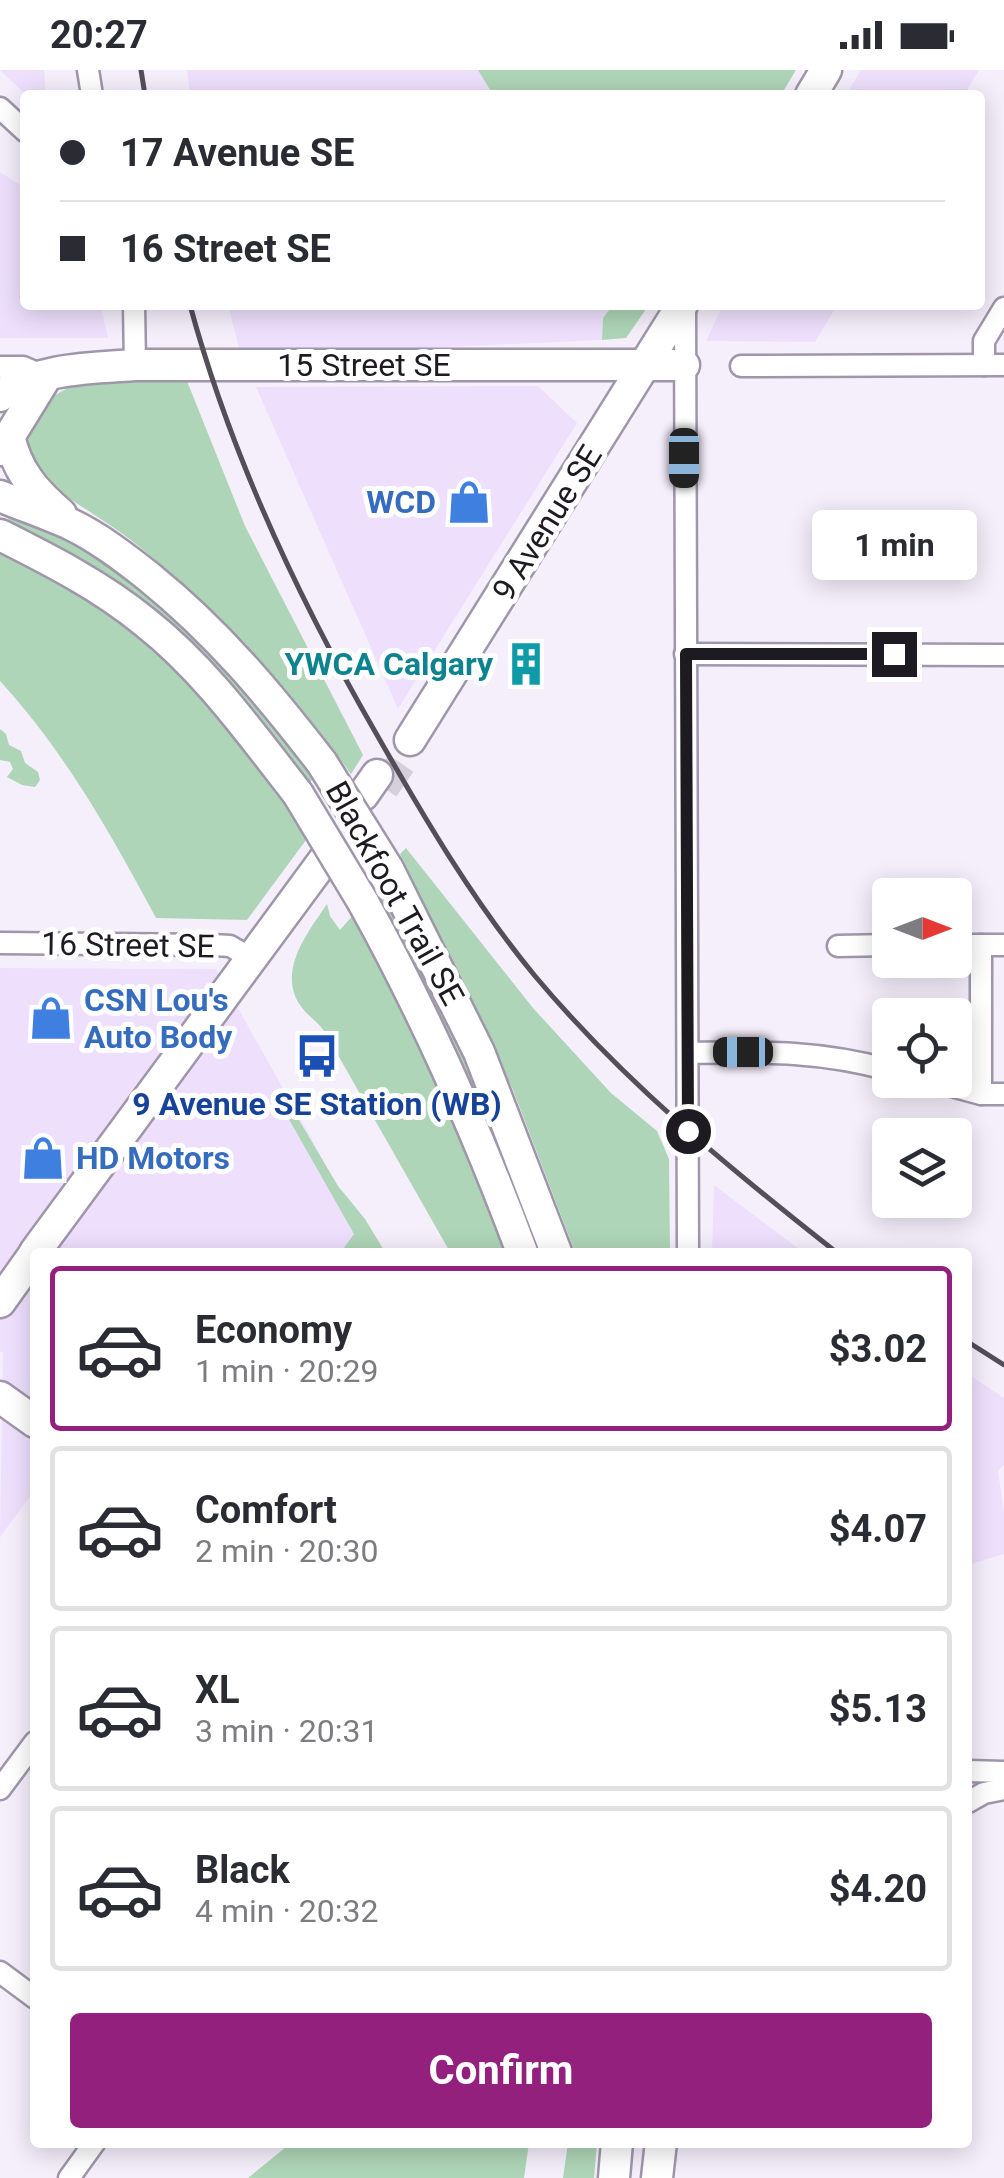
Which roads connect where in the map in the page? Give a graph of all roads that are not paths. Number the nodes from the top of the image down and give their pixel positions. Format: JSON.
{"nodes":[{"id":1,"x":0,"y":108,"type":"edge"},
{"id":2,"x":20,"y":126,"type":"edge"},
{"id":3,"x":1004,"y":308,"type":"edge"},
{"id":4,"x":134,"y":310,"type":"edge"},
{"id":5,"x":681,"y":310,"type":"edge"},
{"id":6,"x":684,"y":310,"type":"edge"},
{"id":7,"x":646,"y":364,"type":"junction"},
{"id":8,"x":135,"y":365,"type":"junction"},
{"id":9,"x":684,"y":365,"type":"junction"},
{"id":10,"x":994,"y":365,"type":"edge"},
{"id":11,"x":0,"y":366,"type":"edge"},
{"id":12,"x":741,"y":366,"type":"dead end"},
{"id":13,"x":46,"y":377,"type":"junction"},
{"id":14,"x":0,"y":396,"type":"edge"},
{"id":15,"x":4,"y":444,"type":"edge"},
{"id":16,"x":0,"y":496,"type":"edge"},
{"id":17,"x":75,"y":526,"type":"junction"},
{"id":18,"x":0,"y":535,"type":"edge"},
{"id":19,"x":686,"y":654,"type":"junction"},
{"id":20,"x":1004,"y":654,"type":"edge"},
{"id":21,"x":410,"y":740,"type":"tunnel mouth"},
{"id":22,"x":324,"y":860,"type":"dead end"},
{"id":23,"x":0,"y":943,"type":"edge"},
{"id":24,"x":872,"y":945,"type":"edge"},
{"id":25,"x":972,"y":945,"type":"edge"},
{"id":26,"x":981,"y":945,"type":"junction"},
{"id":27,"x":1004,"y":945,"type":"edge"},
{"id":28,"x":838,"y":946,"type":"dead end"},
{"id":29,"x":252,"y":959,"type":"junction"},
{"id":30,"x":688,"y":1052,"type":"junction"},
{"id":31,"x":872,"y":1065,"type":"edge"},
{"id":32,"x":972,"y":1092,"type":"edge"},
{"id":33,"x":981,"y":1094,"type":"junction"},
{"id":34,"x":1004,"y":1094,"type":"edge"},
{"id":35,"x":39,"y":1248,"type":"edge"},
{"id":36,"x":520,"y":1248,"type":"edge"},
{"id":37,"x":554,"y":1248,"type":"edge"},
{"id":38,"x":688,"y":1248,"type":"edge"},
{"id":39,"x":30,"y":1260,"type":"edge"},
{"id":40,"x":0,"y":1302,"type":"edge"},
{"id":41,"x":0,"y":1398,"type":"edge"},
{"id":42,"x":30,"y":1419,"type":"edge"},
{"id":43,"x":30,"y":1749,"type":"edge"},
{"id":44,"x":972,"y":1771,"type":"edge"},
{"id":45,"x":1004,"y":1772,"type":"edge"},
{"id":46,"x":0,"y":1789,"type":"edge"},
{"id":47,"x":1004,"y":1790,"type":"edge"},
{"id":48,"x":972,"y":1800,"type":"edge"},
{"id":49,"x":0,"y":1972,"type":"edge"},
{"id":50,"x":30,"y":1994,"type":"edge"},
{"id":51,"x":91,"y":2148,"type":"edge"},
{"id":52,"x":616,"y":2148,"type":"edge"},
{"id":53,"x":660,"y":2148,"type":"edge"},
{"id":54,"x":69,"y":2178,"type":"edge"},
{"id":55,"x":614,"y":2178,"type":"edge"},
{"id":56,"x":657,"y":2178,"type":"edge"}],
"edges":[{"from":1,"to":2,"type":"street"},
{"from":3,"to":10,"type":"street"},
{"from":4,"to":8,"type":"street"},
{"from":5,"to":7,"type":"main road","name":"9 Avenue SE"},
{"from":6,"to":9,"type":"street"},
{"from":7,"to":8,"type":"main road","name":"15 Street SE"},
{"from":7,"to":9,"type":"main road","name":"15 Street SE"},
{"from":7,"to":21,"type":"main road","name":"9 Avenue SE"},
{"from":8,"to":13,"type":"main road","name":"15 Street SE"},
{"from":9,"to":19,"type":"street"},
{"from":10,"to":12,"type":"street"},
{"from":11,"to":13,"type":"street","name":"15 Street SE"},
{"from":13,"to":14,"type":"main road","name":"15 Street SE"},
{"from":13,"to":15,"type":"main road"},
{"from":15,"to":17,"type":"main road"},
{"from":16,"to":17,"type":"main road","name":"Blackfoot Trail SE"},
{"from":17,"to":37,"type":"main road","name":"Blackfoot Trail SE","bridge":true},
{"from":18,"to":36,"type":"main road","name":"Blackfoot Trail SE","bridge":true},
{"from":19,"to":20,"type":"street"},
{"from":19,"to":30,"type":"street"},
{"from":22,"to":29,"type":"main road"},
{"from":23,"to":29,"type":"street","name":"16 Street SE"},
{"from":24,"to":28,"type":"street"},
{"from":25,"to":26,"type":"street"},
{"from":26,"to":27,"type":"street"},
{"from":26,"to":33,"type":"street"},
{"from":29,"to":35,"type":"main road"},
{"from":30,"to":31,"type":"street"},
{"from":30,"to":38,"type":"street"},
{"from":32,"to":33,"type":"street"},
{"from":33,"to":34,"type":"street"},
{"from":39,"to":40,"type":"main road"},
{"from":41,"to":42,"type":"main road"},
{"from":43,"to":46,"type":"street"},
{"from":44,"to":45,"type":"street"},
{"from":47,"to":48,"type":"street"},
{"from":49,"to":50,"type":"street"},
{"from":51,"to":54,"type":"street"},
{"from":52,"to":55,"type":"main road"},
{"from":53,"to":56,"type":"main road"}]}
